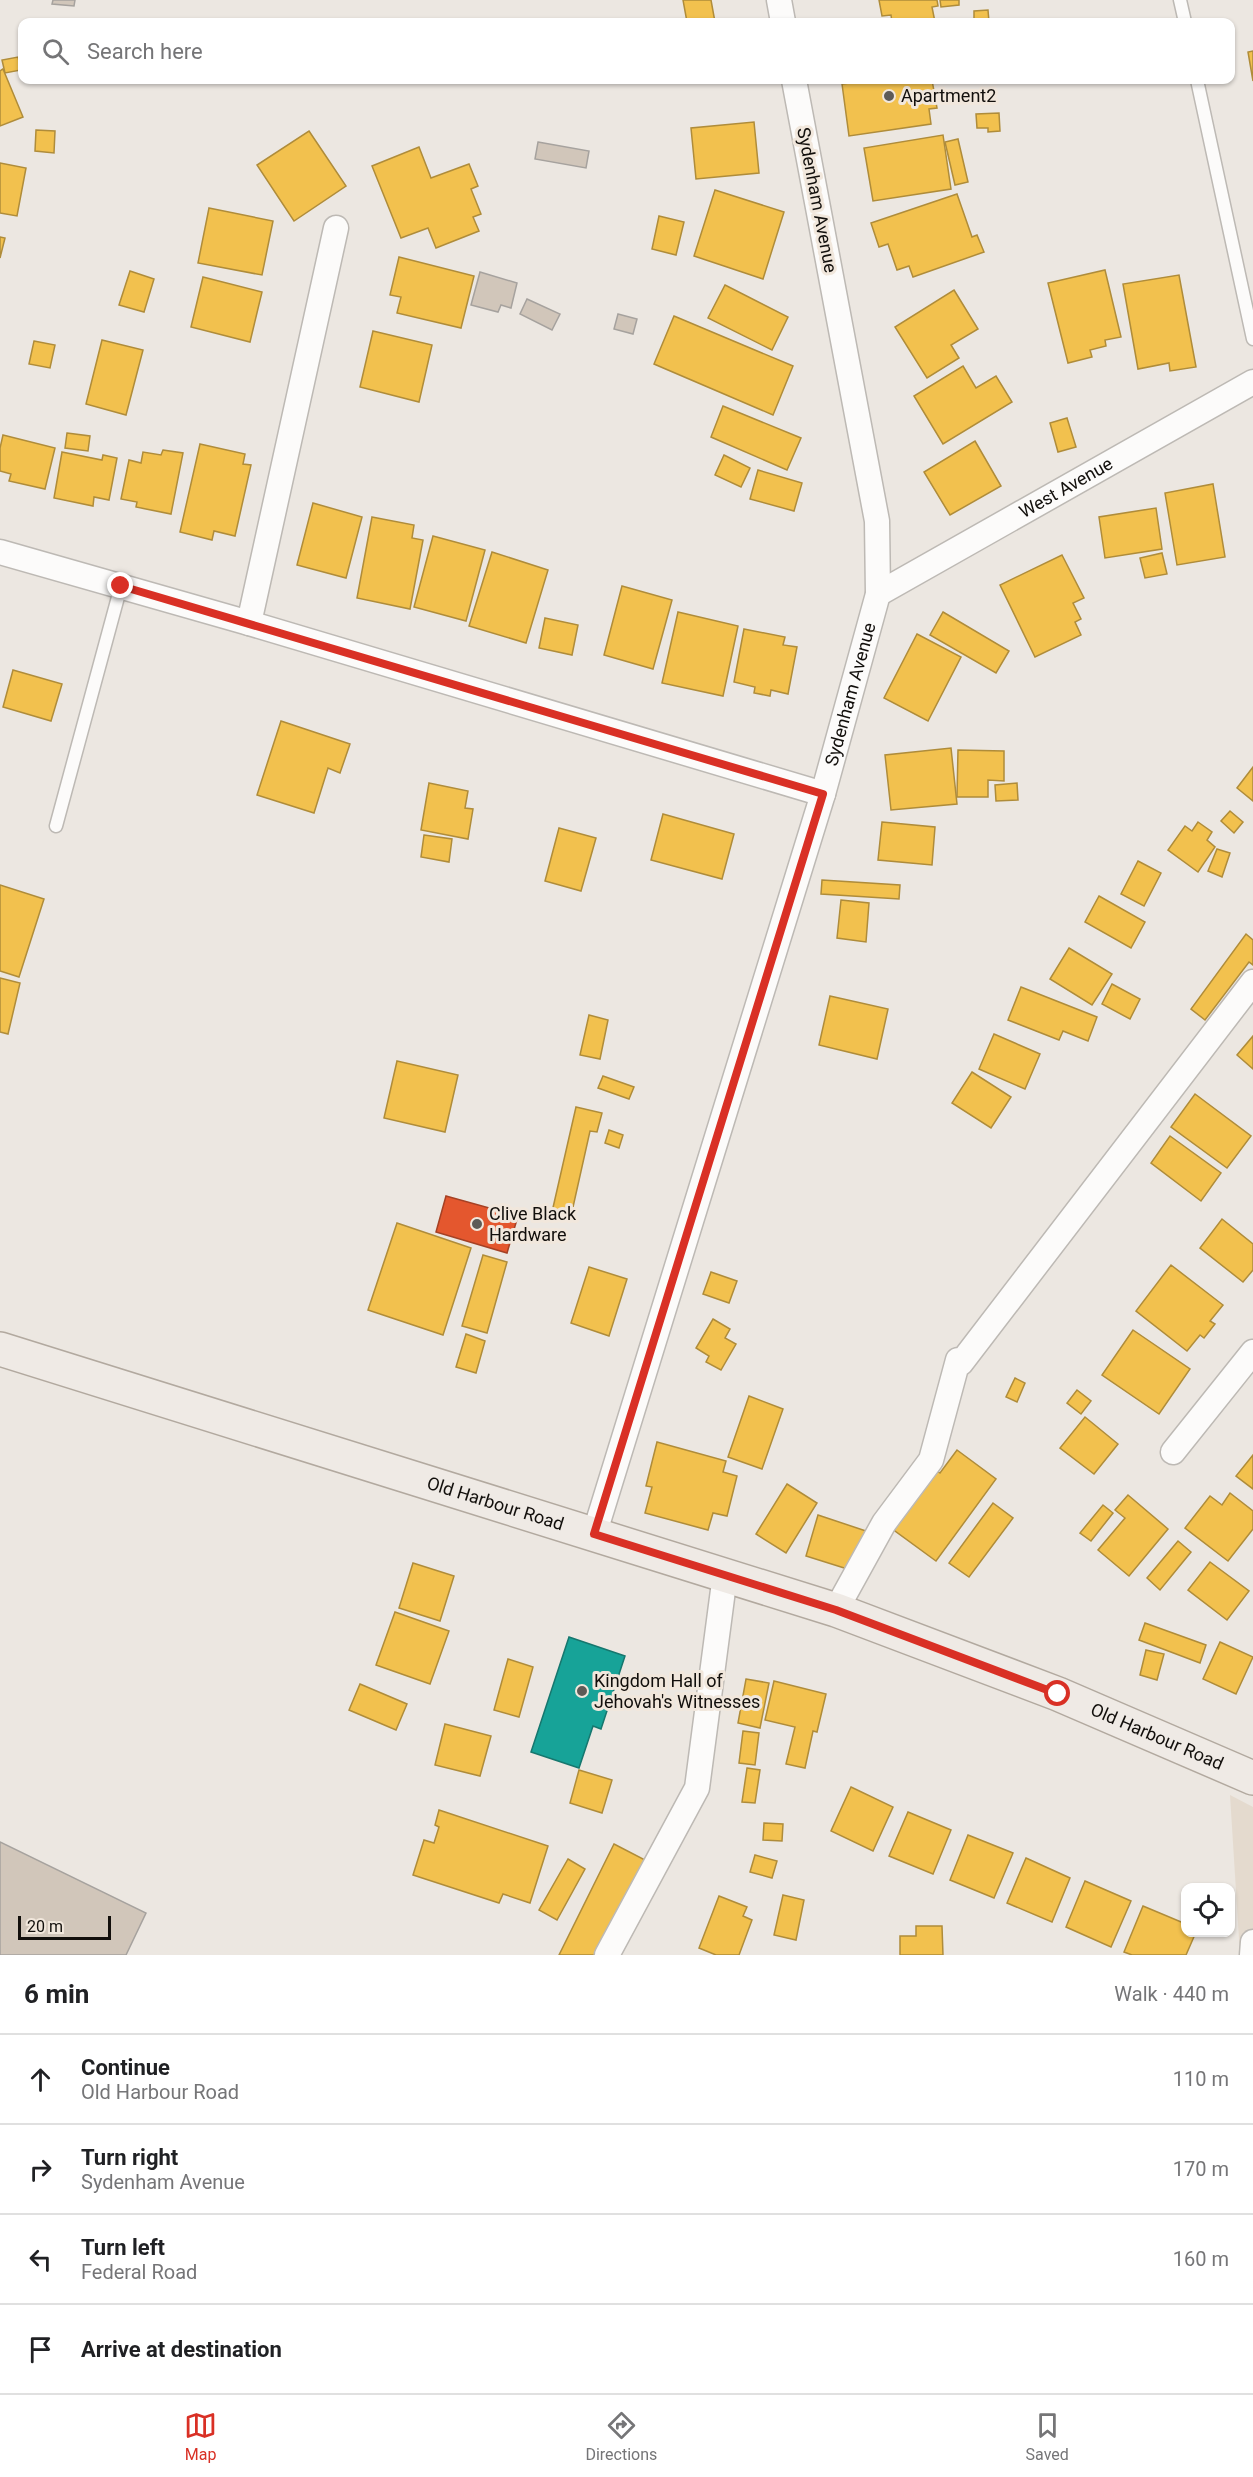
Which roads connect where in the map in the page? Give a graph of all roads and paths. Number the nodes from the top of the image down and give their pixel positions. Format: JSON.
{"nodes":[{"id":1,"x":779,"y":0,"type":"edge"},
{"id":2,"x":1180,"y":0,"type":"edge"},
{"id":3,"x":782,"y":18,"type":"edge"},
{"id":4,"x":1184,"y":18,"type":"edge"},
{"id":5,"x":795,"y":84,"type":"edge"},
{"id":6,"x":1198,"y":84,"type":"edge"},
{"id":7,"x":336,"y":228,"type":"dead end"},
{"id":8,"x":1253,"y":339,"type":"edge"},
{"id":9,"x":1253,"y":382,"type":"edge"},
{"id":10,"x":0,"y":552,"type":"edge"},
{"id":11,"x":121,"y":586,"type":"junction"},
{"id":12,"x":878,"y":594,"type":"junction"},
{"id":13,"x":249,"y":622,"type":"junction"},
{"id":14,"x":823,"y":794,"type":"junction"},
{"id":15,"x":56,"y":826,"type":"dead end"},
{"id":16,"x":1253,"y":981,"type":"edge"},
{"id":17,"x":0,"y":1349,"type":"edge"},
{"id":18,"x":1253,"y":1352,"type":"edge"},
{"id":19,"x":1173,"y":1452,"type":"dead end"},
{"id":20,"x":594,"y":1534,"type":"junction"},
{"id":21,"x":725,"y":1575,"type":"junction"},
{"id":22,"x":836,"y":1610,"type":"junction"},
{"id":23,"x":1253,"y":1778,"type":"edge"},
{"id":24,"x":1253,"y":1942,"type":"edge"},
{"id":25,"x":608,"y":1955,"type":"edge"},
{"id":26,"x":1252,"y":1955,"type":"edge"}],
"edges":[{"from":1,"to":3,"type":"street"},
{"from":2,"to":4,"type":"lane"},
{"from":5,"to":12,"type":"street","name":"Sydenham Avenue"},
{"from":6,"to":8,"type":"lane"},
{"from":7,"to":13,"type":"street"},
{"from":9,"to":12,"type":"street","name":"West Avenue"},
{"from":10,"to":11,"type":"street"},
{"from":11,"to":13,"type":"street"},
{"from":11,"to":15,"type":"lane"},
{"from":12,"to":14,"type":"street","name":"Sydenham Avenue"},
{"from":13,"to":14,"type":"street"},
{"from":14,"to":20,"type":"street","name":"Sydenham Avenue"},
{"from":16,"to":22,"type":"street"},
{"from":17,"to":20,"type":"main road","name":"Old Harbour Road"},
{"from":18,"to":19,"type":"street"},
{"from":20,"to":21,"type":"main road","name":"Old Harbour Road"},
{"from":21,"to":22,"type":"main road","name":"Old Harbour Road"},
{"from":21,"to":25,"type":"street"},
{"from":22,"to":23,"type":"main road","name":"Old Harbour Road"},
{"from":24,"to":26,"type":"street"}]}
